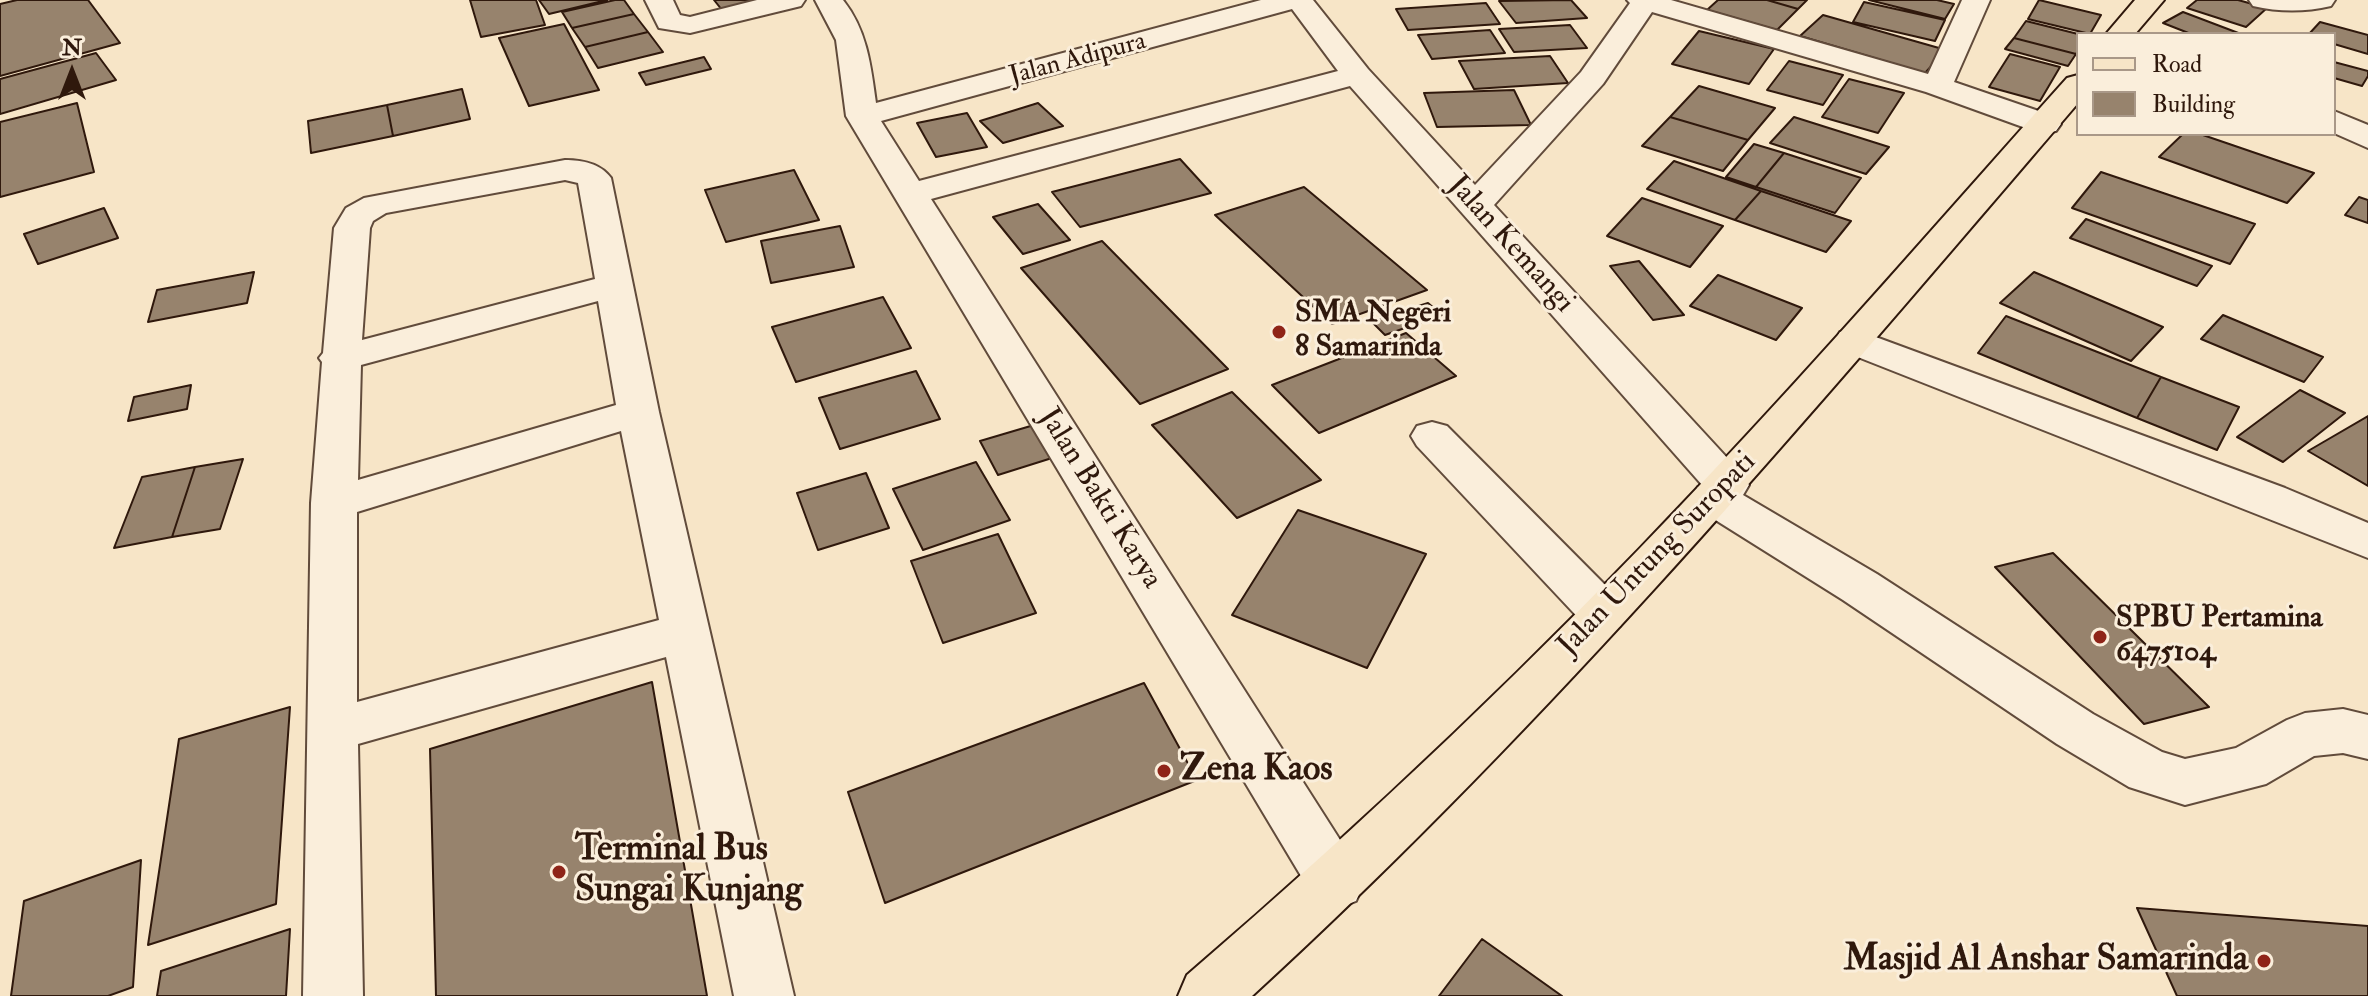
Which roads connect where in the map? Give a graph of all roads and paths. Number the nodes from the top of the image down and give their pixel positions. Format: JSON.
{"nodes":[{"id":1,"x":659,"y":0,"type":"edge"},
{"id":2,"x":791,"y":0,"type":"edge"},
{"id":3,"x":829,"y":0,"type":"edge"},
{"id":4,"x":1296,"y":0,"type":"edge"},
{"id":5,"x":1976,"y":0,"type":"edge"},
{"id":6,"x":2150,"y":0,"type":"edge"},
{"id":7,"x":2263,"y":0,"type":"edge"},
{"id":8,"x":2321,"y":0,"type":"edge"},
{"id":9,"x":1644,"y":1,"type":"edge"},
{"id":10,"x":2122,"y":32,"type":"edge"},
{"id":11,"x":1357,"y":75,"type":"junction"},
{"id":12,"x":1937,"y":86,"type":"junction"},
{"id":13,"x":2076,"y":86,"type":"edge"},
{"id":14,"x":862,"y":116,"type":"junction"},
{"id":15,"x":2336,"y":121,"type":"edge"},
{"id":16,"x":2045,"y":124,"type":"junction"},
{"id":17,"x":2368,"y":138,"type":"edge"},
{"id":18,"x":911,"y":194,"type":"junction"},
{"id":19,"x":1474,"y":206,"type":"junction"},
{"id":20,"x":616,"y":285,"type":"junction"},
{"id":21,"x":1854,"y":341,"type":"junction"},
{"id":22,"x":339,"y":358,"type":"junction"},
{"id":23,"x":638,"y":412,"type":"junction"},
{"id":24,"x":1432,"y":436,"type":"dead end"},
{"id":25,"x":1721,"y":492,"type":"junction"},
{"id":26,"x":333,"y":503,"type":"junction"},
{"id":27,"x":2368,"y":541,"type":"edge"},
{"id":28,"x":1603,"y":613,"type":"junction"},
{"id":29,"x":686,"y":632,"type":"junction"},
{"id":30,"x":331,"y":730,"type":"junction"},
{"id":31,"x":2368,"y":737,"type":"edge"},
{"id":32,"x":1336,"y":883,"type":"junction"},
{"id":33,"x":333,"y":996,"type":"edge"},
{"id":34,"x":764,"y":996,"type":"edge"},
{"id":35,"x":1208,"y":996,"type":"edge"}],
"edges":[{"from":1,"to":2,"type":"street"},
{"from":3,"to":14,"type":"street"},
{"from":4,"to":11,"type":"street","name":"Jalan Kemangi"},
{"from":4,"to":14,"type":"street","name":"Jalan Adipura"},
{"from":5,"to":12,"type":"street"},
{"from":6,"to":10,"type":"main road"},
{"from":7,"to":8,"type":"street"},
{"from":9,"to":12,"type":"street"},
{"from":9,"to":19,"type":"street"},
{"from":11,"to":18,"type":"street"},
{"from":11,"to":19,"type":"street","name":"Jalan Kemangi"},
{"from":12,"to":16,"type":"street"},
{"from":13,"to":16,"type":"main road","name":"Jalan Untung Suropati"},
{"from":14,"to":18,"type":"street","name":"Jalan Bakti Karya"},
{"from":15,"to":17,"type":"street"},
{"from":16,"to":21,"type":"main road","name":"Jalan Untung Suropati"},
{"from":18,"to":32,"type":"street","name":"Jalan Bakti Karya"},
{"from":19,"to":25,"type":"street","name":"Jalan Kemangi"},
{"from":20,"to":22,"type":"street"},
{"from":20,"to":22,"type":"street"},
{"from":20,"to":23,"type":"street"},
{"from":21,"to":25,"type":"main road","name":"Jalan Untung Suropati"},
{"from":21,"to":27,"type":"street"},
{"from":22,"to":26,"type":"street"},
{"from":23,"to":26,"type":"street"},
{"from":23,"to":29,"type":"street"},
{"from":24,"to":28,"type":"street"},
{"from":25,"to":28,"type":"main road","name":"Jalan Untung Suropati"},
{"from":25,"to":31,"type":"street","name":"Jalan Kemangi"},
{"from":26,"to":30,"type":"street"},
{"from":28,"to":32,"type":"main road","name":"Jalan Untung Suropati"},
{"from":29,"to":30,"type":"street"},
{"from":29,"to":34,"type":"street"},
{"from":30,"to":33,"type":"street"},
{"from":32,"to":35,"type":"main road","name":"Jalan Untung Suropati"}]}
